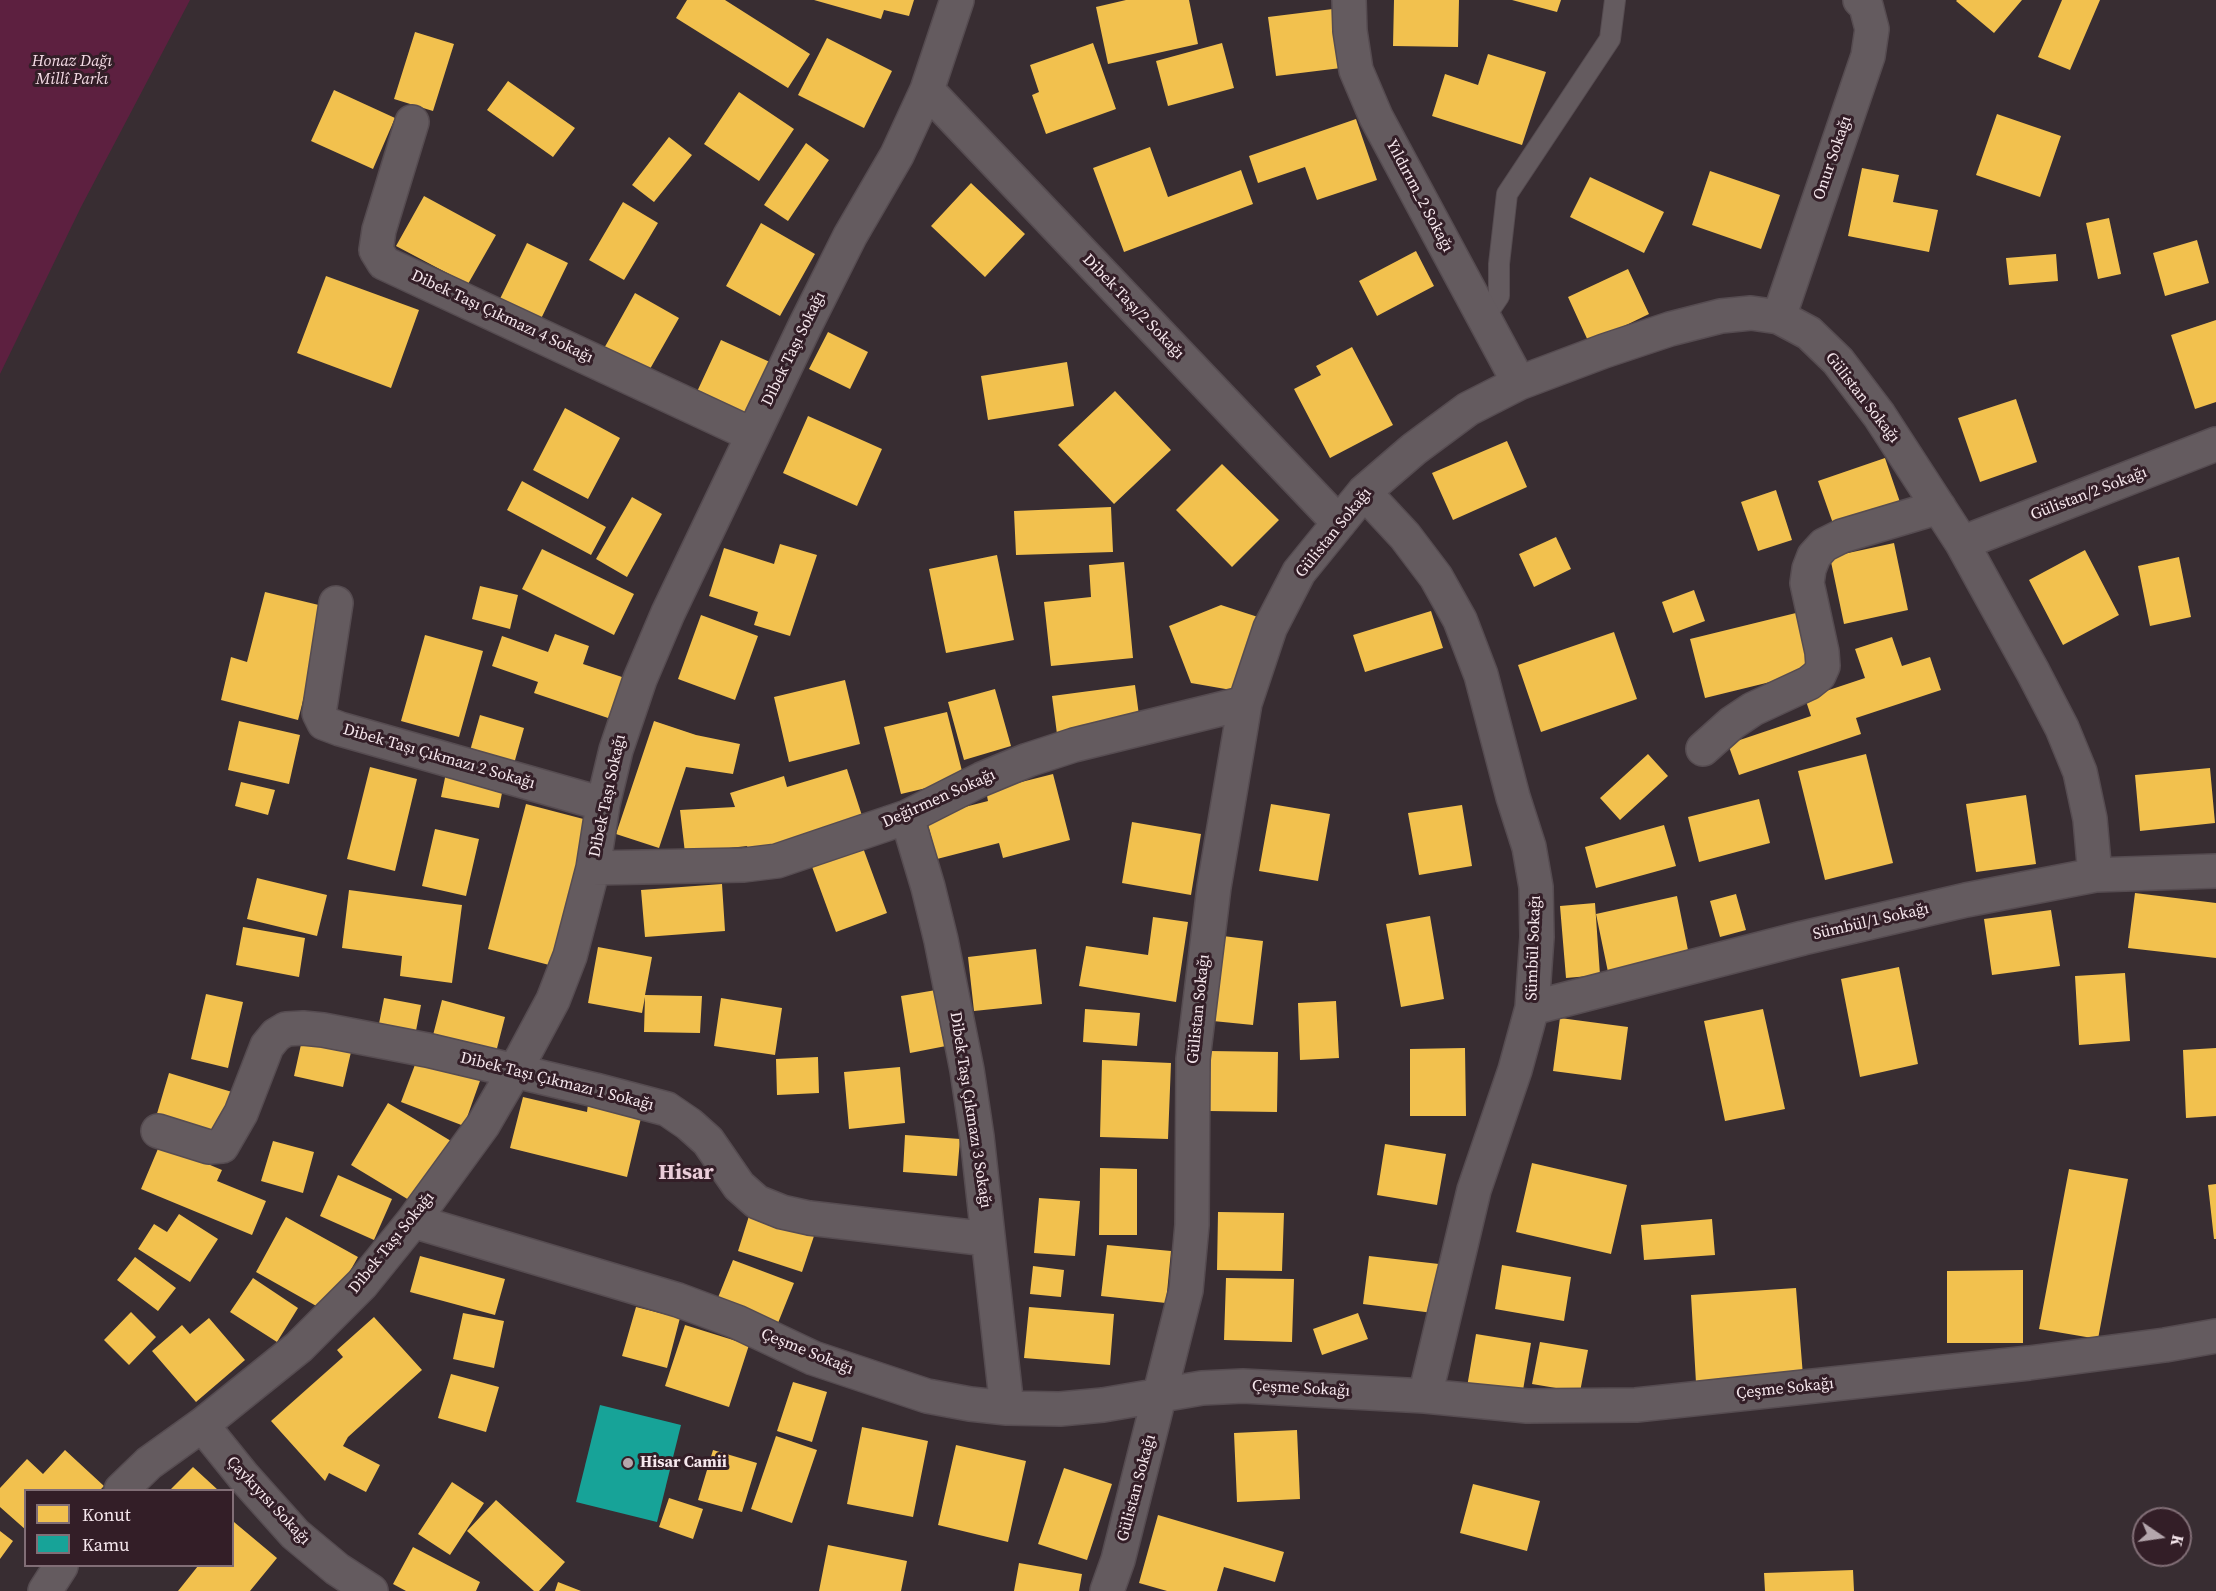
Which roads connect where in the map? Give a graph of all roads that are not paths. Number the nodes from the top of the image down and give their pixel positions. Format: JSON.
{"nodes":[{"id":1,"x":957,"y":0,"type":"edge"},
{"id":2,"x":1350,"y":0,"type":"edge"},
{"id":3,"x":1615,"y":0,"type":"edge"},
{"id":4,"x":1860,"y":0,"type":"edge"},
{"id":5,"x":927,"y":90,"type":"junction"},
{"id":6,"x":412,"y":122,"type":"dead end"},
{"id":7,"x":1779,"y":317,"type":"junction"},
{"id":8,"x":1484,"y":318,"type":"junction"},
{"id":9,"x":1519,"y":383,"type":"junction"},
{"id":10,"x":753,"y":435,"type":"junction"},
{"id":11,"x":2216,"y":444,"type":"edge"},
{"id":12,"x":1365,"y":492,"type":"junction"},
{"id":13,"x":1940,"y":507,"type":"junction"},
{"id":14,"x":1339,"y":523,"type":"junction"},
{"id":15,"x":1962,"y":543,"type":"junction"},
{"id":16,"x":336,"y":603,"type":"dead end"},
{"id":17,"x":1245,"y":703,"type":"junction"},
{"id":18,"x":1703,"y":749,"type":"dead end"},
{"id":19,"x":603,"y":804,"type":"junction"},
{"id":20,"x":907,"y":816,"type":"junction"},
{"id":21,"x":593,"y":868,"type":"junction"},
{"id":22,"x":2216,"y":871,"type":"edge"},
{"id":23,"x":2095,"y":875,"type":"junction"},
{"id":24,"x":1532,"y":1008,"type":"junction"},
{"id":25,"x":514,"y":1072,"type":"junction"},
{"id":26,"x":158,"y":1131,"type":"dead end"},
{"id":27,"x":413,"y":1221,"type":"junction"},
{"id":28,"x":988,"y":1239,"type":"junction"},
{"id":29,"x":2216,"y":1336,"type":"edge"},
{"id":30,"x":1161,"y":1394,"type":"junction"},
{"id":31,"x":1425,"y":1396,"type":"junction"},
{"id":32,"x":1007,"y":1408,"type":"junction"},
{"id":33,"x":202,"y":1425,"type":"junction"},
{"id":34,"x":123,"y":1489,"type":"edge"},
{"id":35,"x":60,"y":1567,"type":"edge"},
{"id":36,"x":45,"y":1591,"type":"edge"},
{"id":37,"x":371,"y":1591,"type":"edge"},
{"id":38,"x":1107,"y":1591,"type":"edge"}],
"edges":[{"from":1,"to":5,"type":"street","name":"Dibek Taşı Sokağı"},
{"from":2,"to":8,"type":"street","name":"Yıldırım_2 Sokağı"},
{"from":3,"to":8,"type":"lane"},
{"from":4,"to":7,"type":"street","name":"Onur Sokağı"},
{"from":5,"to":10,"type":"street","name":"Dibek Taşı Sokağı"},
{"from":5,"to":14,"type":"street","name":"Dibek Taşı/2 Sokağı"},
{"from":6,"to":10,"type":"street","name":"Dibek Taşı Çıkmazı 4 Sokağı"},
{"from":7,"to":9,"type":"street","name":"Gülistan Sokağı"},
{"from":7,"to":13,"type":"street","name":"Gülistan Sokağı"},
{"from":8,"to":9,"type":"street","name":"Yıldırım_2 Sokağı"},
{"from":9,"to":12,"type":"street","name":"Gülistan Sokağı"},
{"from":10,"to":19,"type":"street","name":"Dibek Taşı Sokağı"},
{"from":11,"to":15,"type":"street","name":"Gülistan/2 Sokağı"},
{"from":12,"to":14,"type":"street","name":"Gülistan Sokağı"},
{"from":12,"to":24,"type":"street","name":"Sümbül Sokağı"},
{"from":13,"to":15,"type":"street","name":"Gülistan Sokağı"},
{"from":13,"to":18,"type":"street"},
{"from":14,"to":17,"type":"street","name":"Gülistan Sokağı"},
{"from":15,"to":23,"type":"street","name":"Gülistan Sokağı"},
{"from":16,"to":19,"type":"street","name":"Dibek Taşı Çıkmazı 2 Sokağı"},
{"from":17,"to":20,"type":"street","name":"Değirmen Sokağı"},
{"from":17,"to":30,"type":"street","name":"Gülistan Sokağı"},
{"from":19,"to":21,"type":"street","name":"Dibek Taşı Sokağı"},
{"from":20,"to":21,"type":"street","name":"Değirmen Sokağı"},
{"from":20,"to":28,"type":"street","name":"Dibek Taşı Çıkmazı 3 Sokağı"},
{"from":21,"to":25,"type":"street","name":"Dibek Taşı Sokağı"},
{"from":22,"to":23,"type":"street","name":"Sümbül/1 Sokağı"},
{"from":23,"to":24,"type":"street","name":"Sümbül/1 Sokağı"},
{"from":24,"to":31,"type":"street","name":"Sümbül Sokağı"},
{"from":25,"to":26,"type":"street","name":"Dibek Taşı Çıkmazı 1 Sokağı"},
{"from":25,"to":27,"type":"street","name":"Dibek Taşı Sokağı"},
{"from":25,"to":28,"type":"street","name":"Dibek Taşı Çıkmazı 1 Sokağı"},
{"from":27,"to":32,"type":"street","name":"Çeşme Sokağı"},
{"from":27,"to":33,"type":"street","name":"Dibek Taşı Sokağı"},
{"from":28,"to":32,"type":"street","name":"Dibek Taşı Çıkmazı 3 Sokağı"},
{"from":29,"to":31,"type":"street","name":"Çeşme Sokağı"},
{"from":30,"to":31,"type":"street","name":"Çeşme Sokağı"},
{"from":30,"to":32,"type":"street","name":"Çeşme Sokağı"},
{"from":30,"to":38,"type":"street","name":"Gülistan Sokağı"},
{"from":33,"to":34,"type":"street","name":"Dibek Taşı Sokağı"},
{"from":33,"to":37,"type":"street","name":"Çaykıyısı Sokağı"},
{"from":35,"to":36,"type":"street"}]}
